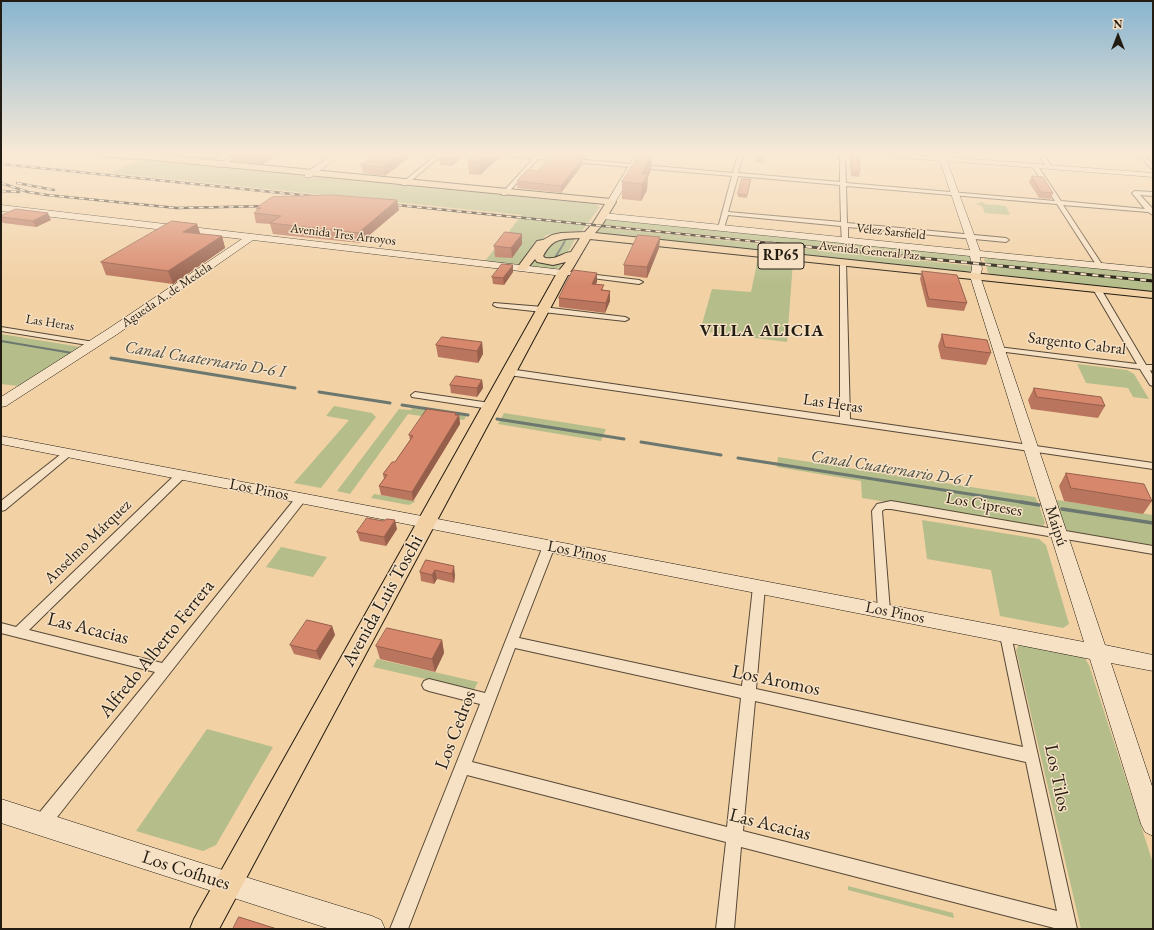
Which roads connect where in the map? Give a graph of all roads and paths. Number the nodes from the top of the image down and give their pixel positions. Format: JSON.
{"nodes":[{"id":1,"x":541,"y":197,"type":"edge"},
{"id":2,"x":550,"y":197,"type":"edge"},
{"id":3,"x":612,"y":197,"type":"edge"},
{"id":4,"x":730,"y":197,"type":"edge"},
{"id":5,"x":843,"y":197,"type":"edge"},
{"id":6,"x":956,"y":197,"type":"edge"},
{"id":7,"x":999,"y":197,"type":"edge"},
{"id":8,"x":1056,"y":197,"type":"edge"},
{"id":9,"x":1139,"y":197,"type":"edge"},
{"id":10,"x":1059,"y":202,"type":"junction"},
{"id":11,"x":608,"y":203,"type":"junction"},
{"id":12,"x":1,"y":208,"type":"edge"},
{"id":13,"x":1152,"y":212,"type":"edge"},
{"id":14,"x":725,"y":213,"type":"junction"},
{"id":15,"x":603,"y":216,"type":"junction"},
{"id":16,"x":844,"y":224,"type":"junction"},
{"id":17,"x":721,"y":228,"type":"junction"},
{"id":18,"x":584,"y":235,"type":"junction"},
{"id":19,"x":970,"y":236,"type":"junction"},
{"id":20,"x":251,"y":237,"type":"junction"},
{"id":21,"x":845,"y":240,"type":"junction"},
{"id":22,"x":1006,"y":240,"type":"dead end"},
{"id":23,"x":976,"y":253,"type":"junction"},
{"id":24,"x":570,"y":255,"type":"junction"},
{"id":25,"x":843,"y":263,"type":"junction"},
{"id":26,"x":1100,"y":266,"type":"junction"},
{"id":27,"x":522,"y":268,"type":"junction"},
{"id":28,"x":1153,"y":271,"type":"edge"},
{"id":29,"x":563,"y":273,"type":"junction"},
{"id":30,"x":981,"y":277,"type":"junction"},
{"id":31,"x":639,"y":282,"type":"dead end"},
{"id":32,"x":1097,"y":289,"type":"junction"},
{"id":33,"x":1153,"y":295,"type":"edge"},
{"id":34,"x":497,"y":305,"type":"dead end"},
{"id":35,"x":543,"y":310,"type":"junction"},
{"id":36,"x":625,"y":319,"type":"dead end"},
{"id":37,"x":1,"y":329,"type":"edge"},
{"id":38,"x":94,"y":344,"type":"junction"},
{"id":39,"x":998,"y":349,"type":"junction"},
{"id":40,"x":1143,"y":367,"type":"junction"},
{"id":41,"x":1153,"y":368,"type":"edge"},
{"id":42,"x":509,"y":372,"type":"junction"},
{"id":43,"x":1153,"y":383,"type":"edge"},
{"id":44,"x":1,"y":388,"type":"edge"},
{"id":45,"x":19,"y":391,"type":"junction"},
{"id":46,"x":415,"y":395,"type":"dead end"},
{"id":47,"x":1,"y":403,"type":"edge"},
{"id":48,"x":490,"y":406,"type":"junction"},
{"id":49,"x":845,"y":421,"type":"junction"},
{"id":50,"x":1,"y":440,"type":"edge"},
{"id":51,"x":1031,"y":448,"type":"junction"},
{"id":52,"x":68,"y":453,"type":"junction"},
{"id":53,"x":1153,"y":466,"type":"edge"},
{"id":54,"x":181,"y":475,"type":"junction"},
{"id":55,"x":302,"y":498,"type":"junction"},
{"id":56,"x":1,"y":507,"type":"edge"},
{"id":57,"x":426,"y":522,"type":"junction"},
{"id":58,"x":1059,"y":534,"type":"junction"},
{"id":59,"x":549,"y":546,"type":"junction"},
{"id":60,"x":1153,"y":550,"type":"edge"},
{"id":61,"x":759,"y":587,"type":"junction"},
{"id":62,"x":884,"y":611,"type":"junction"},
{"id":63,"x":1,"y":628,"type":"edge"},
{"id":64,"x":18,"y":632,"type":"junction"},
{"id":65,"x":1006,"y":635,"type":"junction"},
{"id":66,"x":512,"y":642,"type":"junction"},
{"id":67,"x":1097,"y":652,"type":"junction"},
{"id":68,"x":1153,"y":663,"type":"edge"},
{"id":69,"x":165,"y":669,"type":"junction"},
{"id":70,"x":429,"y":686,"type":"dead end"},
{"id":71,"x":748,"y":694,"type":"junction"},
{"id":72,"x":489,"y":700,"type":"junction"},
{"id":73,"x":1032,"y":756,"type":"junction"},
{"id":74,"x":463,"y":767,"type":"junction"},
{"id":75,"x":1,"y":811,"type":"edge"},
{"id":76,"x":41,"y":824,"type":"junction"},
{"id":77,"x":1153,"y":824,"type":"edge"},
{"id":78,"x":734,"y":837,"type":"junction"},
{"id":79,"x":229,"y":885,"type":"junction"},
{"id":80,"x":1069,"y":926,"type":"edge"},
{"id":81,"x":204,"y":929,"type":"edge"},
{"id":82,"x":372,"y":929,"type":"edge"},
{"id":83,"x":399,"y":929,"type":"edge"},
{"id":84,"x":725,"y":929,"type":"edge"}],
"edges":[{"from":1,"to":11,"type":"main road"},
{"from":2,"to":11,"type":"main road"},
{"from":3,"to":11,"type":"street"},
{"from":4,"to":14,"type":"street"},
{"from":5,"to":16,"type":"street"},
{"from":6,"to":19,"type":"street","name":"Maipú"},
{"from":7,"to":10,"type":"street"},
{"from":8,"to":10,"type":"street"},
{"from":9,"to":13,"type":"street"},
{"from":10,"to":13,"type":"street"},
{"from":10,"to":26,"type":"street"},
{"from":11,"to":15,"type":"main road","name":"Avenida Luis Toschi"},
{"from":11,"to":18,"type":"main road","name":"Avenida Luis Toschi"},
{"from":12,"to":20,"type":"street","name":"Avenida Tres Arroyos"},
{"from":14,"to":16,"type":"street"},
{"from":14,"to":17,"type":"street"},
{"from":15,"to":17,"type":"street","name":"Vélez Sarsfield"},
{"from":15,"to":18,"type":"main road","name":"Avenida Luis Toschi"},
{"from":16,"to":19,"type":"street"},
{"from":16,"to":21,"type":"street"},
{"from":17,"to":21,"type":"street","name":"Vélez Sarsfield"},
{"from":18,"to":24,"type":"main road","name":"Avenida Luis Toschi"},
{"from":18,"to":24,"type":"main road","number":"RP65"},
{"from":18,"to":25,"type":"main road","name":"Avenida General Paz","number":"RP65"},
{"from":18,"to":27,"type":"main road"},
{"from":18,"to":29,"type":"main road","name":"Avenida Luis Toschi"},
{"from":19,"to":22,"type":"street"},
{"from":19,"to":23,"type":"street","name":"Maipú"},
{"from":20,"to":27,"type":"street","name":"Avenida Tres Arroyos"},
{"from":20,"to":38,"type":"street","name":"Agueda A. de Medela"},
{"from":21,"to":23,"type":"street","name":"Vélez Sarsfield"},
{"from":23,"to":26,"type":"street","name":"Vélez Sarsfield"},
{"from":23,"to":30,"type":"street","name":"Maipú"},
{"from":24,"to":29,"type":"main road","name":"Avenida Luis Toschi"},
{"from":25,"to":30,"type":"main road","name":"Avenida General Paz","number":"RP65"},
{"from":25,"to":49,"type":"street"},
{"from":26,"to":28,"type":"street","name":"Vélez Sarsfield"},
{"from":27,"to":29,"type":"street","name":"Avenida Tres Arroyos"},
{"from":29,"to":31,"type":"street"},
{"from":29,"to":35,"type":"main road","name":"Avenida Luis Toschi"},
{"from":30,"to":32,"type":"main road","name":"Avenida General Paz","number":"RP65"},
{"from":30,"to":39,"type":"street","name":"Maipú"},
{"from":32,"to":33,"type":"main road","name":"Avenida General Paz","number":"RP65"},
{"from":32,"to":40,"type":"street"},
{"from":34,"to":35,"type":"street"},
{"from":35,"to":36,"type":"street"},
{"from":35,"to":42,"type":"main road","name":"Avenida Luis Toschi"},
{"from":37,"to":38,"type":"street","name":"Las Heras"},
{"from":38,"to":45,"type":"street","name":"Agueda A. de Medela"},
{"from":39,"to":40,"type":"street","name":"Sargento Cabral"},
{"from":39,"to":51,"type":"street","name":"Maipú"},
{"from":40,"to":41,"type":"street","name":"Sargento Cabral"},
{"from":40,"to":43,"type":"street"},
{"from":42,"to":48,"type":"main road","name":"Avenida Luis Toschi"},
{"from":42,"to":49,"type":"street","name":"Las Heras"},
{"from":44,"to":45,"type":"street"},
{"from":45,"to":47,"type":"street","name":"Agueda A. de Medela"},
{"from":46,"to":48,"type":"street"},
{"from":48,"to":57,"type":"main road","name":"Avenida Luis Toschi"},
{"from":49,"to":51,"type":"street","name":"Las Heras"},
{"from":50,"to":52,"type":"street","name":"Los Pinos"},
{"from":51,"to":53,"type":"street","name":"Las Heras"},
{"from":51,"to":58,"type":"street","name":"Maipú"},
{"from":52,"to":54,"type":"street","name":"Los Pinos"},
{"from":52,"to":56,"type":"street"},
{"from":54,"to":55,"type":"street","name":"Los Pinos"},
{"from":54,"to":64,"type":"street","name":"Anselmo Márquez"},
{"from":55,"to":57,"type":"street","name":"Los Pinos"},
{"from":55,"to":69,"type":"street","name":"Alfredo Alberto Ferrera"},
{"from":57,"to":59,"type":"street","name":"Los Pinos"},
{"from":57,"to":79,"type":"main road","name":"Avenida Luis Toschi"},
{"from":58,"to":60,"type":"street","name":"Los Cipreses"},
{"from":58,"to":62,"type":"street","name":"Los Cipreses"},
{"from":58,"to":67,"type":"street","name":"Maipú"},
{"from":59,"to":61,"type":"street","name":"Los Pinos"},
{"from":59,"to":66,"type":"street","name":"Los Cedros"},
{"from":61,"to":62,"type":"street","name":"Los Pinos"},
{"from":61,"to":71,"type":"street"},
{"from":62,"to":65,"type":"street","name":"Los Pinos"},
{"from":63,"to":64,"type":"street","name":"Las Acacias"},
{"from":64,"to":69,"type":"street","name":"Las Acacias"},
{"from":65,"to":67,"type":"street","name":"Los Pinos"},
{"from":65,"to":73,"type":"street","name":"Los Tilos"},
{"from":66,"to":71,"type":"street","name":"Los Aromos"},
{"from":66,"to":72,"type":"street","name":"Los Cedros"},
{"from":67,"to":68,"type":"street","name":"Los Pinos"},
{"from":67,"to":77,"type":"street","name":"Maipú"},
{"from":69,"to":76,"type":"street","name":"Alfredo Alberto Ferrera"},
{"from":70,"to":72,"type":"street"},
{"from":71,"to":73,"type":"street","name":"Los Aromos"},
{"from":71,"to":78,"type":"street"},
{"from":72,"to":74,"type":"street","name":"Los Cedros"},
{"from":73,"to":80,"type":"street","name":"Los Tilos"},
{"from":74,"to":78,"type":"street","name":"Las Acacias"},
{"from":74,"to":83,"type":"street","name":"Los Cedros"},
{"from":75,"to":76,"type":"street","name":"Los Coíhues"},
{"from":76,"to":79,"type":"street","name":"Los Coíhues"},
{"from":78,"to":80,"type":"street","name":"Las Acacias"},
{"from":78,"to":84,"type":"street"},
{"from":79,"to":81,"type":"main road","name":"Avenida Luis Toschi"},
{"from":79,"to":82,"type":"street","name":"Los Coíhues"}]}
